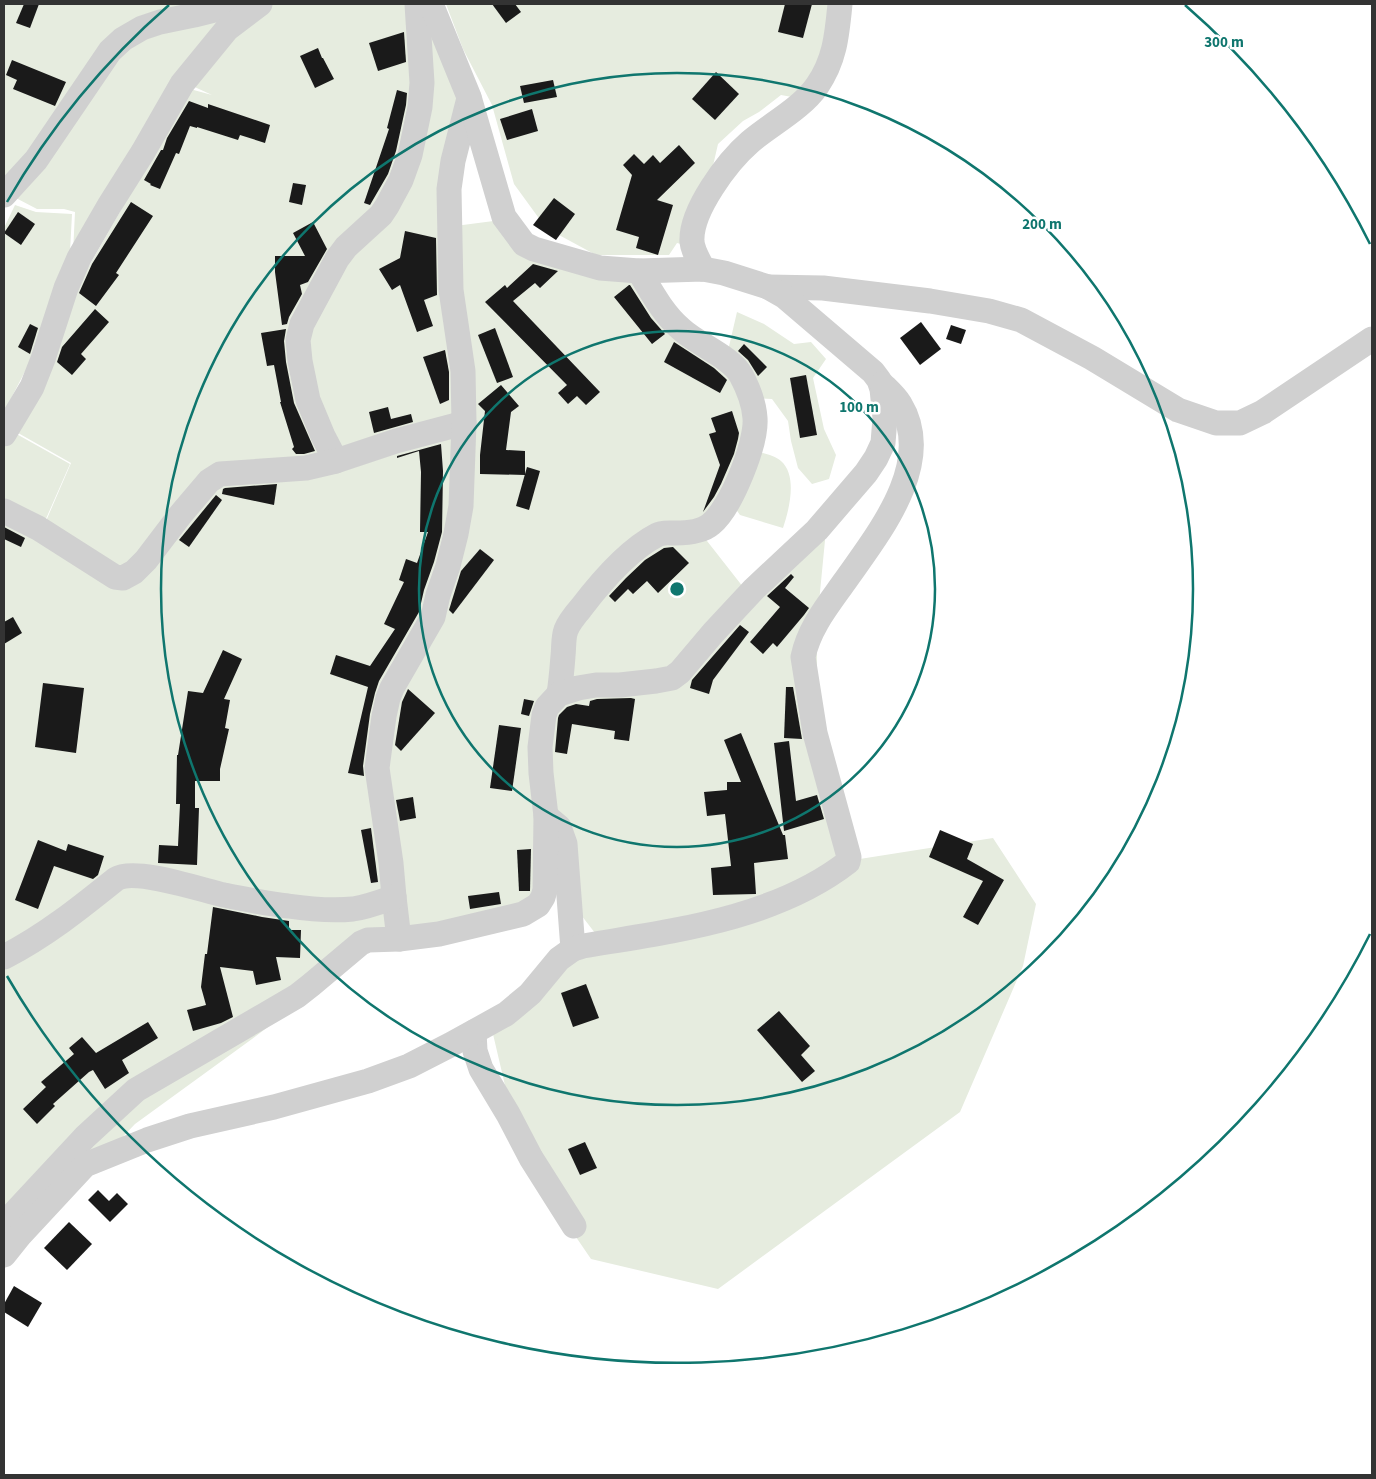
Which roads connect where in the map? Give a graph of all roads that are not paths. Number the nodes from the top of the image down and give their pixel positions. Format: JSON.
{"nodes":[{"id":1,"x":238,"y":4,"type":"edge"},
{"id":2,"x":260,"y":4,"type":"edge"},
{"id":3,"x":417,"y":4,"type":"edge"},
{"id":4,"x":431,"y":4,"type":"edge"},
{"id":5,"x":840,"y":4,"type":"edge"},
{"id":6,"x":469,"y":97,"type":"junction"},
{"id":7,"x":4,"y":195,"type":"edge"},
{"id":8,"x":703,"y":269,"type":"junction"},
{"id":9,"x":639,"y":271,"type":"junction"},
{"id":10,"x":768,"y":288,"type":"junction"},
{"id":11,"x":1372,"y":339,"type":"edge"},
{"id":12,"x":879,"y":380,"type":"junction"},
{"id":13,"x":464,"y":423,"type":"junction"},
{"id":14,"x":4,"y":434,"type":"edge"},
{"id":15,"x":336,"y":461,"type":"junction"},
{"id":16,"x":4,"y":511,"type":"edge"},
{"id":17,"x":559,"y":694,"type":"junction"},
{"id":18,"x":546,"y":816,"type":"junction"},
{"id":19,"x":394,"y":897,"type":"junction"},
{"id":20,"x":399,"y":939,"type":"junction"},
{"id":21,"x":573,"y":949,"type":"junction"},
{"id":22,"x":4,"y":957,"type":"edge"},
{"id":23,"x":474,"y":1032,"type":"junction"},
{"id":24,"x":150,"y":1082,"type":"junction"},
{"id":25,"x":85,"y":1165,"type":"junction"},
{"id":26,"x":4,"y":1224,"type":"edge"},
{"id":27,"x":574,"y":1226,"type":"dead end"},
{"id":28,"x":4,"y":1255,"type":"edge"}],
"edges":[{"from":1,"to":7,"type":"lane"},
{"from":2,"to":14,"type":"lane"},
{"from":3,"to":15,"type":"lane"},
{"from":4,"to":6,"type":"lane"},
{"from":5,"to":8,"type":"lane"},
{"from":6,"to":9,"type":"lane"},
{"from":6,"to":13,"type":"lane"},
{"from":8,"to":9,"type":"lane"},
{"from":8,"to":10,"type":"lane"},
{"from":9,"to":17,"type":"lane"},
{"from":10,"to":11,"type":"lane"},
{"from":10,"to":12,"type":"lane"},
{"from":12,"to":17,"type":"lane"},
{"from":12,"to":21,"type":"lane"},
{"from":13,"to":15,"type":"lane"},
{"from":13,"to":19,"type":"lane"},
{"from":15,"to":16,"type":"lane"},
{"from":17,"to":18,"type":"lane"},
{"from":18,"to":20,"type":"lane"},
{"from":18,"to":21,"type":"lane"},
{"from":19,"to":20,"type":"lane"},
{"from":19,"to":22,"type":"lane"},
{"from":20,"to":24,"type":"lane"},
{"from":21,"to":23,"type":"lane"},
{"from":23,"to":25,"type":"lane"},
{"from":23,"to":27,"type":"lane"},
{"from":24,"to":25,"type":"lane"},
{"from":24,"to":26,"type":"lane"},
{"from":25,"to":28,"type":"lane"}]}
